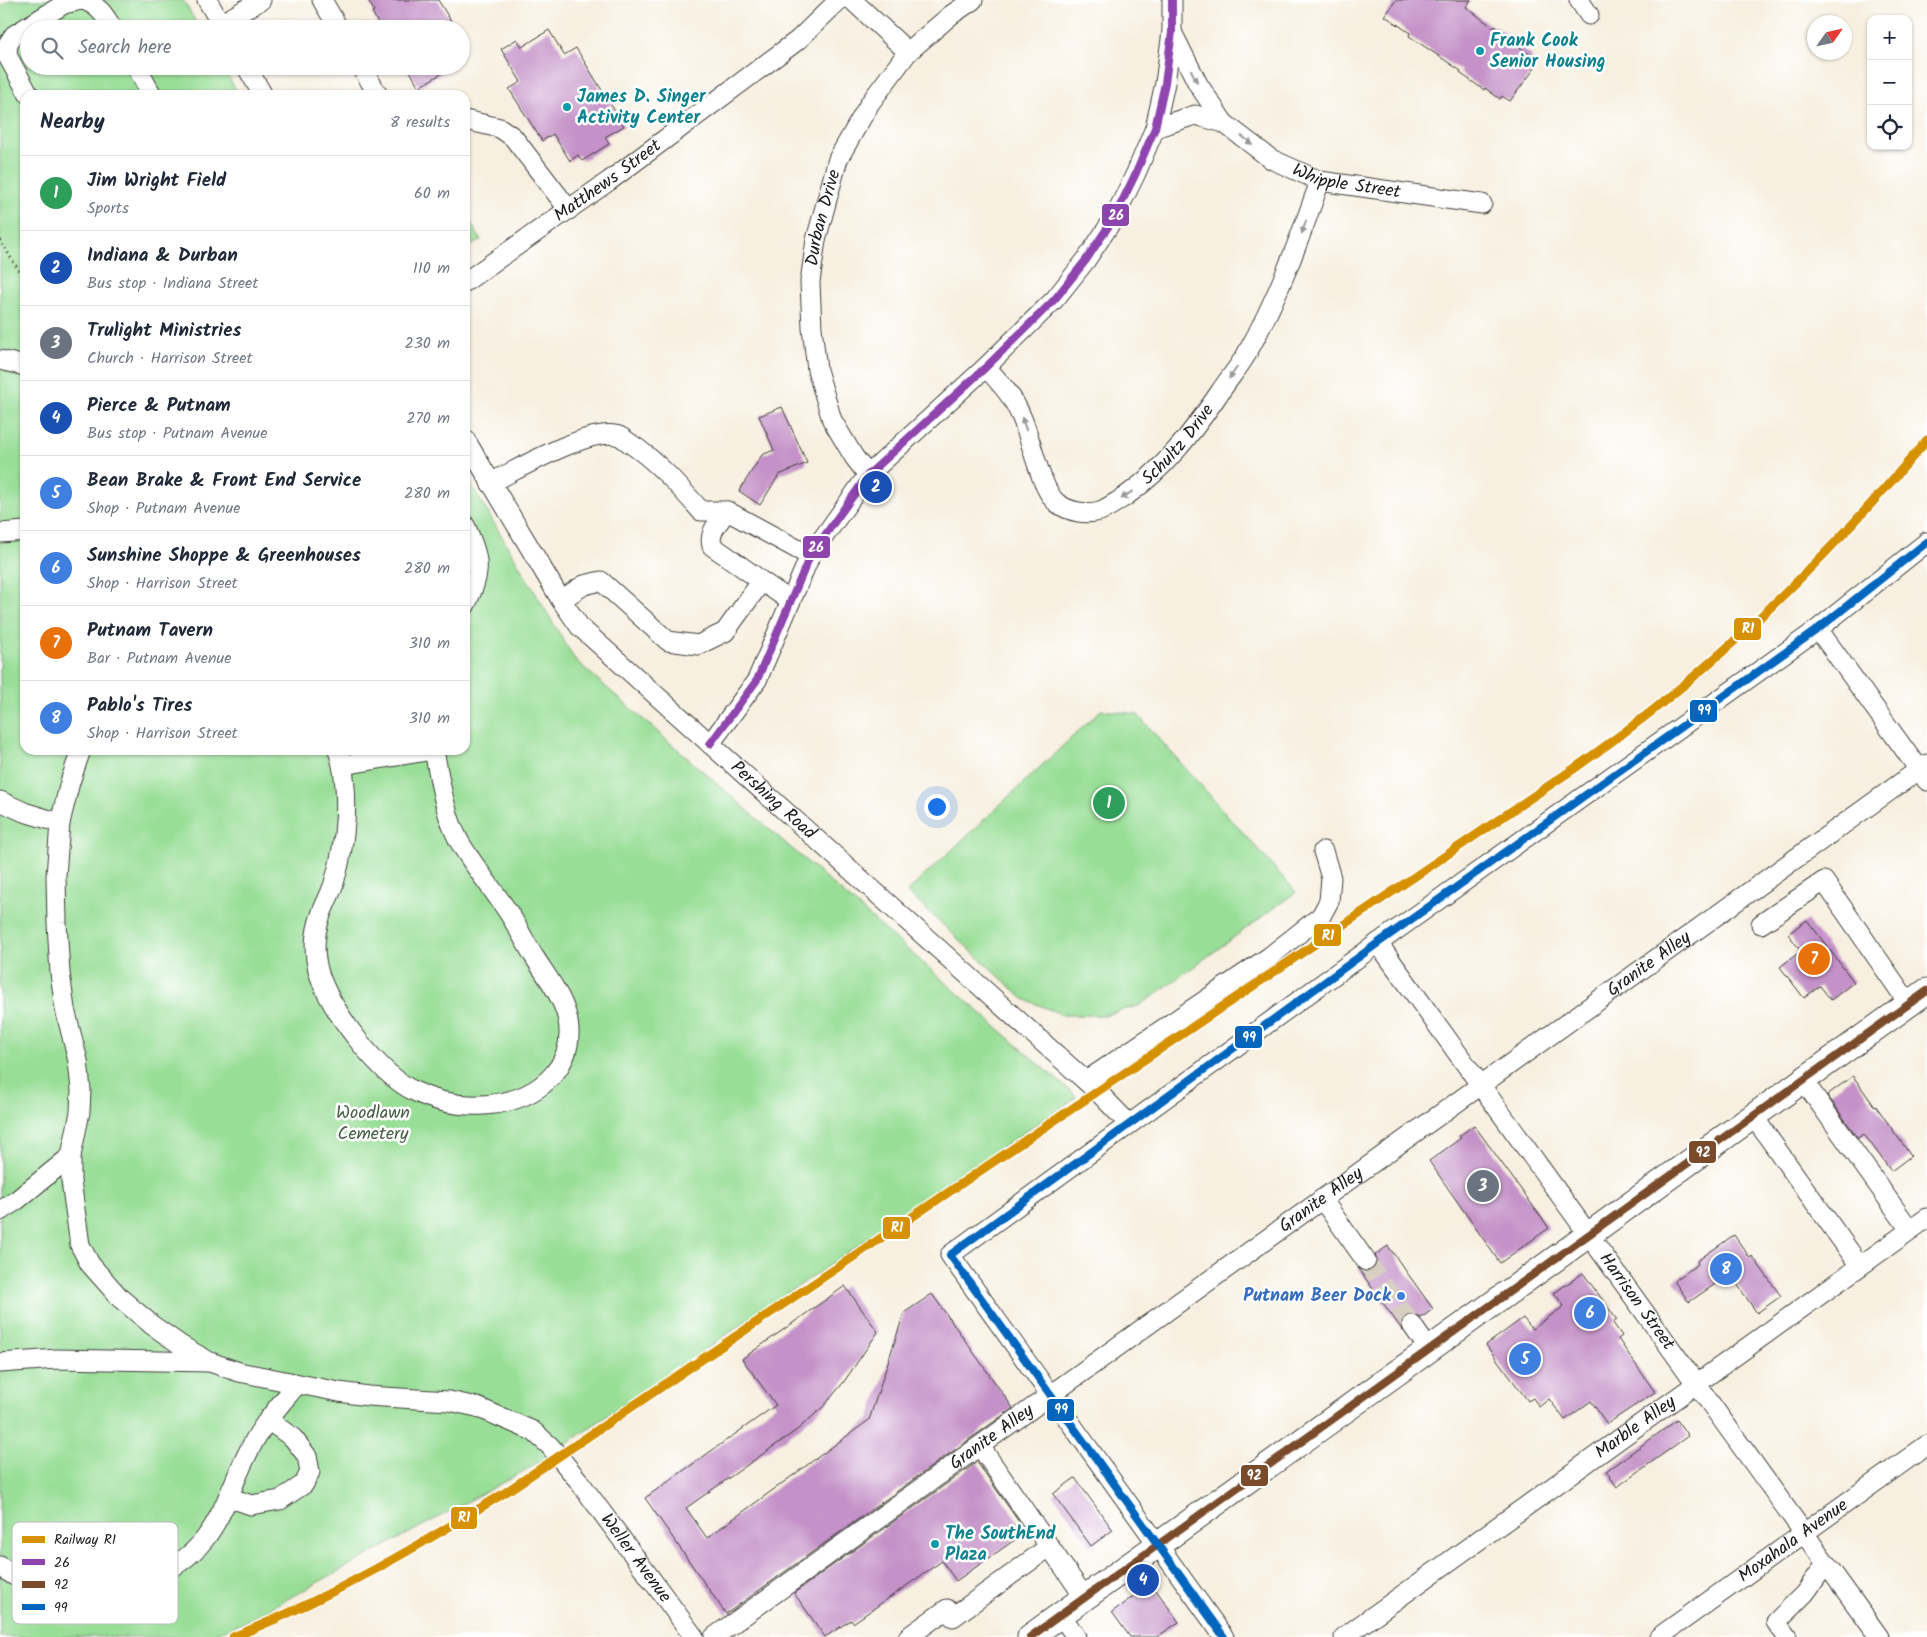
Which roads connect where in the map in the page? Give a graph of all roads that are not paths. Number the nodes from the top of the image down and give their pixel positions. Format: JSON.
{"nodes":[{"id":1,"x":82,"y":0,"type":"edge"},
{"id":2,"x":206,"y":0,"type":"edge"},
{"id":3,"x":261,"y":0,"type":"edge"},
{"id":4,"x":322,"y":0,"type":"edge"},
{"id":5,"x":839,"y":0,"type":"edge"},
{"id":6,"x":852,"y":0,"type":"edge"},
{"id":7,"x":974,"y":0,"type":"edge"},
{"id":8,"x":1172,"y":0,"type":"edge"},
{"id":9,"x":38,"y":20,"type":"edge"},
{"id":10,"x":108,"y":20,"type":"edge"},
{"id":11,"x":218,"y":20,"type":"edge"},
{"id":12,"x":231,"y":20,"type":"edge"},
{"id":13,"x":334,"y":20,"type":"edge"},
{"id":14,"x":20,"y":31,"type":"edge"},
{"id":15,"x":1172,"y":32,"type":"junction"},
{"id":16,"x":908,"y":52,"type":"junction"},
{"id":17,"x":4,"y":55,"type":"edge"},
{"id":18,"x":141,"y":75,"type":"edge"},
{"id":19,"x":251,"y":75,"type":"edge"},
{"id":20,"x":366,"y":75,"type":"edge"},
{"id":21,"x":26,"y":90,"type":"edge"},
{"id":22,"x":149,"y":90,"type":"edge"},
{"id":23,"x":260,"y":90,"type":"edge"},
{"id":24,"x":375,"y":90,"type":"edge"},
{"id":25,"x":470,"y":121,"type":"edge"},
{"id":26,"x":1224,"y":123,"type":"junction"},
{"id":27,"x":1155,"y":128,"type":"junction"},
{"id":28,"x":1320,"y":181,"type":"junction"},
{"id":29,"x":1482,"y":204,"type":"dead end"},
{"id":30,"x":568,"y":210,"type":"junction"},
{"id":31,"x":470,"y":279,"type":"edge"},
{"id":32,"x":0,"y":360,"type":"edge"},
{"id":33,"x":20,"y":365,"type":"edge"},
{"id":34,"x":986,"y":367,"type":"junction"},
{"id":35,"x":470,"y":448,"type":"edge"},
{"id":36,"x":868,"y":476,"type":"junction"},
{"id":37,"x":490,"y":483,"type":"junction"},
{"id":38,"x":727,"y":511,"type":"junction"},
{"id":39,"x":20,"y":531,"type":"edge"},
{"id":40,"x":0,"y":533,"type":"edge"},
{"id":41,"x":470,"y":539,"type":"edge"},
{"id":42,"x":1927,"y":542,"type":"edge"},
{"id":43,"x":810,"y":556,"type":"junction"},
{"id":44,"x":761,"y":582,"type":"junction"},
{"id":45,"x":470,"y":596,"type":"edge"},
{"id":46,"x":561,"y":600,"type":"junction"},
{"id":47,"x":791,"y":601,"type":"junction"},
{"id":48,"x":1818,"y":629,"type":"junction"},
{"id":49,"x":710,"y":744,"type":"junction"},
{"id":50,"x":79,"y":755,"type":"edge"},
{"id":51,"x":376,"y":755,"type":"edge"},
{"id":52,"x":435,"y":755,"type":"edge"},
{"id":53,"x":341,"y":758,"type":"edge"},
{"id":54,"x":1924,"y":771,"type":"edge"},
{"id":55,"x":0,"y":801,"type":"edge"},
{"id":56,"x":60,"y":823,"type":"junction"},
{"id":57,"x":1323,"y":851,"type":"dead end"},
{"id":58,"x":1761,"y":924,"type":"dead end"},
{"id":59,"x":1378,"y":943,"type":"junction"},
{"id":60,"x":1918,"y":998,"type":"edge"},
{"id":61,"x":1803,"y":1080,"type":"junction"},
{"id":62,"x":1086,"y":1081,"type":"junction"},
{"id":63,"x":1481,"y":1085,"type":"junction"},
{"id":64,"x":1753,"y":1116,"type":"junction"},
{"id":65,"x":1129,"y":1124,"type":"junction"},
{"id":66,"x":71,"y":1156,"type":"junction"},
{"id":67,"x":1322,"y":1199,"type":"junction"},
{"id":68,"x":0,"y":1211,"type":"edge"},
{"id":69,"x":1927,"y":1218,"type":"edge"},
{"id":70,"x":1910,"y":1230,"type":"junction"},
{"id":71,"x":1588,"y":1235,"type":"junction"},
{"id":72,"x":1366,"y":1261,"type":"tunnel mouth"},
{"id":73,"x":1860,"y":1266,"type":"junction"},
{"id":74,"x":1412,"y":1325,"type":"tunnel mouth"},
{"id":75,"x":1429,"y":1350,"type":"junction"},
{"id":76,"x":210,"y":1362,"type":"junction"},
{"id":77,"x":0,"y":1363,"type":"edge"},
{"id":78,"x":297,"y":1384,"type":"junction"},
{"id":79,"x":1696,"y":1384,"type":"junction"},
{"id":80,"x":1051,"y":1395,"type":"junction"},
{"id":81,"x":268,"y":1420,"type":"junction"},
{"id":82,"x":1927,"y":1444,"type":"edge"},
{"id":83,"x":980,"y":1446,"type":"junction"},
{"id":84,"x":228,"y":1497,"type":"junction"},
{"id":85,"x":1803,"y":1533,"type":"junction"},
{"id":86,"x":1158,"y":1545,"type":"junction"},
{"id":87,"x":1049,"y":1547,"type":"junction"},
{"id":88,"x":178,"y":1564,"type":"edge"},
{"id":89,"x":1826,"y":1564,"type":"junction"},
{"id":90,"x":0,"y":1566,"type":"edge"},
{"id":91,"x":12,"y":1576,"type":"edge"},
{"id":92,"x":1085,"y":1598,"type":"junction"},
{"id":93,"x":1060,"y":1615,"type":"junction"},
{"id":94,"x":694,"y":1637,"type":"edge"},
{"id":95,"x":714,"y":1637,"type":"edge"},
{"id":96,"x":908,"y":1637,"type":"edge"},
{"id":97,"x":1030,"y":1637,"type":"edge"},
{"id":98,"x":1076,"y":1637,"type":"edge"},
{"id":99,"x":1224,"y":1637,"type":"edge"},
{"id":100,"x":1344,"y":1637,"type":"edge"},
{"id":101,"x":1659,"y":1637,"type":"edge"},
{"id":102,"x":1787,"y":1637,"type":"edge"},
{"id":103,"x":1879,"y":1637,"type":"edge"}],
"edges":[{"from":1,"to":9,"type":"street"},
{"from":1,"to":10,"type":"street"},
{"from":2,"to":11,"type":"street"},
{"from":3,"to":12,"type":"street"},
{"from":4,"to":13,"type":"street"},
{"from":5,"to":30,"type":"street","name":"Matthews Street"},
{"from":6,"to":16,"type":"street"},
{"from":7,"to":16,"type":"street","name":"Durban Drive"},
{"from":8,"to":15,"type":"street"},
{"from":14,"to":17,"type":"street"},
{"from":15,"to":26,"type":"street","name":"Whipple Street","one_way":true},
{"from":15,"to":27,"type":"street"},
{"from":16,"to":36,"type":"street","name":"Durban Drive"},
{"from":17,"to":21,"type":"street"},
{"from":18,"to":22,"type":"street"},
{"from":19,"to":23,"type":"street"},
{"from":20,"to":24,"type":"street"},
{"from":25,"to":30,"type":"street"},
{"from":26,"to":27,"type":"street","name":"Whipple Street"},
{"from":26,"to":28,"type":"street","name":"Whipple Street","one_way":true},
{"from":27,"to":34,"type":"street"},
{"from":28,"to":29,"type":"street","name":"Whipple Street"},
{"from":28,"to":34,"type":"street","name":"Schultz Drive","one_way":true},
{"from":30,"to":31,"type":"street","name":"Matthews Street"},
{"from":32,"to":33,"type":"street"},
{"from":34,"to":36,"type":"street"},
{"from":35,"to":37,"type":"street","name":"Pershing Road"},
{"from":36,"to":43,"type":"street"},
{"from":37,"to":38,"type":"street"},
{"from":37,"to":46,"type":"street","name":"Pershing Road"},
{"from":38,"to":43,"type":"street"},
{"from":38,"to":44,"type":"street"},
{"from":39,"to":40,"type":"street"},
{"from":41,"to":45,"type":"street"},
{"from":42,"to":48,"type":"street"},
{"from":43,"to":47,"type":"street"},
{"from":44,"to":46,"type":"street"},
{"from":44,"to":47,"type":"street"},
{"from":46,"to":49,"type":"street","name":"Pershing Road"},
{"from":47,"to":49,"type":"street"},
{"from":48,"to":54,"type":"street"},
{"from":48,"to":59,"type":"street"},
{"from":49,"to":62,"type":"street","name":"Pershing Road"},
{"from":50,"to":56,"type":"street"},
{"from":51,"to":53,"type":"street"},
{"from":52,"to":53,"type":"street"},
{"from":54,"to":63,"type":"street","name":"Granite Alley"},
{"from":55,"to":56,"type":"street"},
{"from":56,"to":66,"type":"street"},
{"from":57,"to":62,"type":"street"},
{"from":58,"to":60,"type":"street"},
{"from":59,"to":63,"type":"street","name":"Harrison Street"},
{"from":59,"to":65,"type":"street"},
{"from":60,"to":61,"type":"main road"},
{"from":61,"to":64,"type":"main road"},
{"from":61,"to":70,"type":"street"},
{"from":62,"to":65,"type":"street","name":"Pershing Road"},
{"from":63,"to":67,"type":"street","name":"Granite Alley"},
{"from":63,"to":71,"type":"street","name":"Harrison Street"},
{"from":64,"to":71,"type":"main road"},
{"from":64,"to":73,"type":"street"},
{"from":65,"to":80,"type":"street"},
{"from":66,"to":68,"type":"street"},
{"from":66,"to":76,"type":"street"},
{"from":67,"to":72,"type":"street"},
{"from":67,"to":80,"type":"street","name":"Granite Alley"},
{"from":69,"to":70,"type":"street","name":"Marble Alley"},
{"from":70,"to":73,"type":"street","name":"Marble Alley"},
{"from":71,"to":75,"type":"main road"},
{"from":71,"to":79,"type":"street","name":"Harrison Street"},
{"from":73,"to":79,"type":"street","name":"Marble Alley"},
{"from":74,"to":75,"type":"street"},
{"from":75,"to":86,"type":"main road"},
{"from":76,"to":77,"type":"street"},
{"from":76,"to":78,"type":"street","name":"Weller Avenue"},
{"from":78,"to":81,"type":"street"},
{"from":78,"to":94,"type":"street","name":"Weller Avenue"},
{"from":79,"to":85,"type":"street","name":"Harrison Street"},
{"from":79,"to":100,"type":"street","name":"Marble Alley"},
{"from":80,"to":83,"type":"street","name":"Granite Alley"},
{"from":80,"to":86,"type":"street"},
{"from":81,"to":84,"type":"street"},
{"from":81,"to":84,"type":"street"},
{"from":82,"to":85,"type":"street","name":"Moxahala Avenue"},
{"from":83,"to":87,"type":"street"},
{"from":83,"to":95,"type":"street","name":"Granite Alley"},
{"from":84,"to":88,"type":"street"},
{"from":85,"to":89,"type":"street","name":"Harrison Street"},
{"from":85,"to":101,"type":"street","name":"Moxahala Avenue"},
{"from":86,"to":92,"type":"main road"},
{"from":86,"to":99,"type":"street"},
{"from":87,"to":92,"type":"street"},
{"from":87,"to":96,"type":"street"},
{"from":89,"to":102,"type":"street"},
{"from":89,"to":103,"type":"street","name":"Harrison Street"},
{"from":90,"to":91,"type":"street"},
{"from":92,"to":93,"type":"main road"},
{"from":93,"to":97,"type":"main road"},
{"from":93,"to":98,"type":"street"}]}
